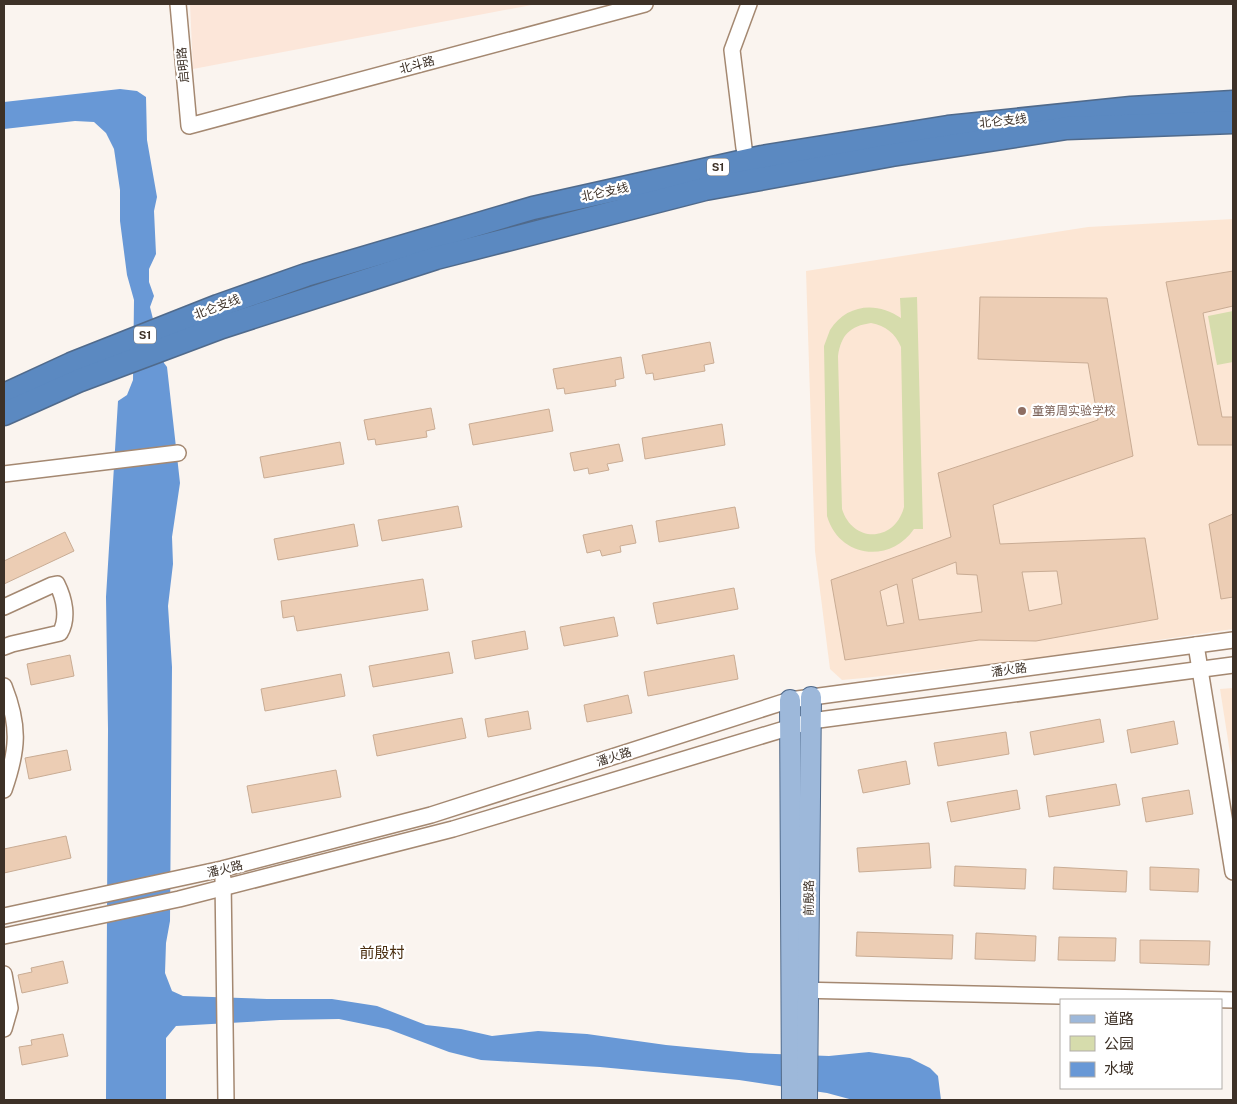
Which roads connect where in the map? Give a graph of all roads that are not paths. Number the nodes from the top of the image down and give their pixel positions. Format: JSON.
{"nodes":[{"id":1,"x":178,"y":4,"type":"edge"},
{"id":2,"x":644,"y":4,"type":"edge"},
{"id":3,"x":749,"y":4,"type":"edge"},
{"id":4,"x":1233,"y":102,"type":"edge"},
{"id":5,"x":1233,"y":122,"type":"edge"},
{"id":6,"x":188,"y":126,"type":"joint"},
{"id":7,"x":744,"y":148,"type":"dead end"},
{"id":8,"x":220,"y":317,"type":"junction"},
{"id":9,"x":75,"y":373,"type":"junction"},
{"id":10,"x":4,"y":395,"type":"edge"},
{"id":11,"x":4,"y":414,"type":"edge"},
{"id":12,"x":178,"y":453,"type":"dead end"},
{"id":13,"x":4,"y":474,"type":"edge"},
{"id":14,"x":4,"y":607,"type":"edge"},
{"id":15,"x":1233,"y":640,"type":"edge"},
{"id":16,"x":1196,"y":645,"type":"junction"},
{"id":17,"x":4,"y":647,"type":"edge"},
{"id":18,"x":1233,"y":665,"type":"edge"},
{"id":19,"x":1200,"y":670,"type":"junction"},
{"id":20,"x":4,"y":686,"type":"edge"},
{"id":21,"x":811,"y":697,"type":"junction"},
{"id":22,"x":790,"y":700,"type":"junction"},
{"id":23,"x":811,"y":721,"type":"junction"},
{"id":24,"x":790,"y":728,"type":"junction"},
{"id":25,"x":8,"y":758,"type":"edge"},
{"id":26,"x":4,"y":790,"type":"edge"},
{"id":27,"x":222,"y":869,"type":"junction"},
{"id":28,"x":1233,"y":872,"type":"edge"},
{"id":29,"x":223,"y":888,"type":"junction"},
{"id":30,"x":4,"y":916,"type":"edge"},
{"id":31,"x":4,"y":936,"type":"edge"},
{"id":32,"x":4,"y":974,"type":"edge"},
{"id":33,"x":800,"y":990,"type":"junction"},
{"id":34,"x":1190,"y":999,"type":"edge"},
{"id":35,"x":7,"y":1010,"type":"edge"},
{"id":36,"x":4,"y":1029,"type":"edge"},
{"id":37,"x":226,"y":1100,"type":"edge"},
{"id":38,"x":792,"y":1100,"type":"edge"},
{"id":39,"x":807,"y":1100,"type":"edge"}],
"edges":[{"from":1,"to":6,"type":"street","name":"启明路"},
{"from":2,"to":6,"type":"street","name":"北斗路"},
{"from":3,"to":7,"type":"street"},
{"from":4,"to":8,"type":"highway","name":"北仑支线","number":"S1"},
{"from":5,"to":8,"type":"highway","name":"北仑支线","number":"S1"},
{"from":8,"to":9,"type":"highway","name":"北仑支线","number":"S1"},
{"from":9,"to":10,"type":"highway","name":"北仑支线","number":"S1"},
{"from":9,"to":11,"type":"highway","name":"北仑支线","number":"S1"},
{"from":12,"to":13,"type":"street"},
{"from":14,"to":17,"type":"street"},
{"from":15,"to":16,"type":"street","name":"潘火路"},
{"from":16,"to":19,"type":"street"},
{"from":16,"to":21,"type":"street","name":"潘火路"},
{"from":18,"to":19,"type":"street","name":"潘火路"},
{"from":19,"to":23,"type":"street","name":"潘火路"},
{"from":19,"to":28,"type":"street"},
{"from":20,"to":25,"type":"street"},
{"from":21,"to":22,"type":"street","name":"潘火路"},
{"from":21,"to":23,"type":"main road","name":"前殷路"},
{"from":22,"to":24,"type":"main road","name":"前殷路"},
{"from":22,"to":27,"type":"street","name":"潘火路"},
{"from":23,"to":24,"type":"street","name":"潘火路"},
{"from":23,"to":33,"type":"main road","name":"前殷路"},
{"from":24,"to":29,"type":"street","name":"潘火路"},
{"from":24,"to":33,"type":"main road","name":"前殷路"},
{"from":25,"to":26,"type":"street"},
{"from":27,"to":29,"type":"street"},
{"from":27,"to":30,"type":"street","name":"潘火路"},
{"from":29,"to":31,"type":"street","name":"潘火路"},
{"from":29,"to":37,"type":"street"},
{"from":32,"to":35,"type":"street"},
{"from":33,"to":34,"type":"street"},
{"from":33,"to":38,"type":"main road","name":"前殷路"},
{"from":33,"to":39,"type":"main road","name":"前殷路"},
{"from":35,"to":36,"type":"street"}]}
